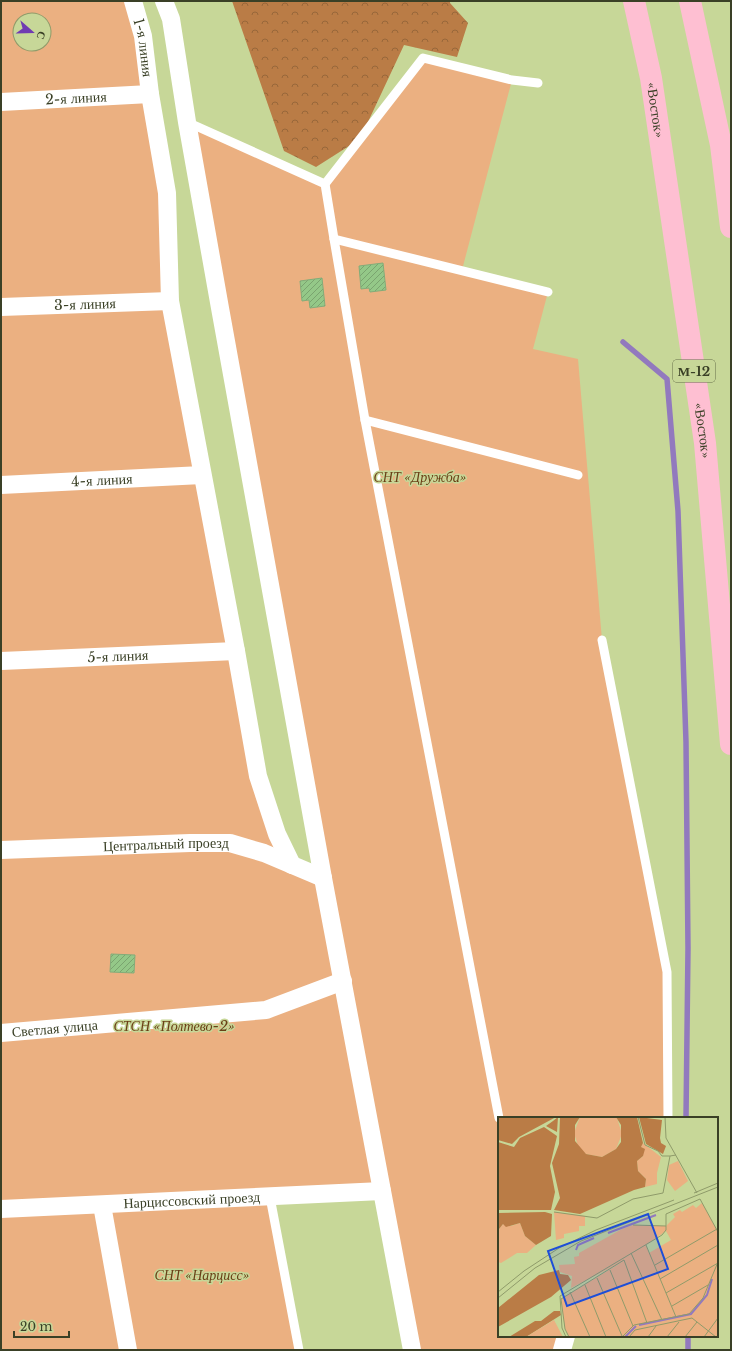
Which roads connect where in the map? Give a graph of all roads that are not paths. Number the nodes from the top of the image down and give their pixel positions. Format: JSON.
{"nodes":[{"id":1,"x":133,"y":1,"type":"edge"},
{"id":2,"x":164,"y":1,"type":"edge"},
{"id":3,"x":634,"y":1,"type":"edge"},
{"id":4,"x":690,"y":1,"type":"edge"},
{"id":5,"x":538,"y":83,"type":"dead end"},
{"id":6,"x":150,"y":94,"type":"junction"},
{"id":7,"x":1,"y":102,"type":"edge"},
{"id":8,"x":187,"y":122,"type":"junction"},
{"id":9,"x":325,"y":184,"type":"junction"},
{"id":10,"x":731,"y":227,"type":"edge"},
{"id":11,"x":334,"y":239,"type":"junction"},
{"id":12,"x":548,"y":292,"type":"dead end"},
{"id":13,"x":170,"y":301,"type":"junction"},
{"id":14,"x":1,"y":307,"type":"edge"},
{"id":15,"x":365,"y":420,"type":"junction"},
{"id":16,"x":202,"y":475,"type":"junction"},
{"id":17,"x":578,"y":475,"type":"dead end"},
{"id":18,"x":1,"y":485,"type":"edge"},
{"id":19,"x":602,"y":640,"type":"dead end"},
{"id":20,"x":236,"y":651,"type":"junction"},
{"id":21,"x":1,"y":661,"type":"edge"},
{"id":22,"x":731,"y":744,"type":"edge"},
{"id":23,"x":1,"y":850,"type":"edge"},
{"id":24,"x":292,"y":864,"type":"junction"},
{"id":25,"x":323,"y":878,"type":"junction"},
{"id":26,"x":343,"y":981,"type":"junction"},
{"id":27,"x":1,"y":1033,"type":"edge"},
{"id":28,"x":499,"y":1117,"type":"edge"},
{"id":29,"x":668,"y":1117,"type":"edge"},
{"id":30,"x":382,"y":1191,"type":"junction"},
{"id":31,"x":270,"y":1197,"type":"junction"},
{"id":32,"x":102,"y":1204,"type":"junction"},
{"id":33,"x":1,"y":1209,"type":"edge"},
{"id":34,"x":566,"y":1337,"type":"edge"},
{"id":35,"x":128,"y":1350,"type":"edge"},
{"id":36,"x":299,"y":1350,"type":"edge"},
{"id":37,"x":412,"y":1350,"type":"edge"},
{"id":38,"x":562,"y":1350,"type":"edge"}],
"edges":[{"from":1,"to":6,"type":"street","name":"1-я линия"},
{"from":2,"to":8,"type":"street"},
{"from":3,"to":22,"type":"highway","name":"«Восток»","number":"М-12"},
{"from":4,"to":10,"type":"highway"},
{"from":5,"to":9,"type":"lane"},
{"from":6,"to":7,"type":"street","name":"2-я линия"},
{"from":6,"to":13,"type":"street","name":"1-я линия"},
{"from":8,"to":9,"type":"lane"},
{"from":8,"to":25,"type":"street"},
{"from":9,"to":11,"type":"lane"},
{"from":11,"to":12,"type":"lane"},
{"from":11,"to":15,"type":"lane"},
{"from":13,"to":14,"type":"street","name":"3-я линия"},
{"from":13,"to":16,"type":"street","name":"1-я линия"},
{"from":15,"to":17,"type":"lane"},
{"from":15,"to":28,"type":"lane"},
{"from":16,"to":18,"type":"street","name":"4-я линия"},
{"from":16,"to":20,"type":"street","name":"1-я линия"},
{"from":19,"to":29,"type":"lane"},
{"from":20,"to":21,"type":"street","name":"5-я линия"},
{"from":20,"to":24,"type":"street","name":"1-я линия"},
{"from":23,"to":24,"type":"street","name":"Центральный проезд"},
{"from":24,"to":25,"type":"street","name":"Центральный проезд"},
{"from":25,"to":26,"type":"street"},
{"from":26,"to":27,"type":"street","name":"Светлая улица"},
{"from":26,"to":30,"type":"street"},
{"from":30,"to":31,"type":"street","name":"Нарциссовский проезд"},
{"from":30,"to":37,"type":"street"},
{"from":31,"to":32,"type":"street","name":"Нарциссовский проезд"},
{"from":31,"to":36,"type":"lane"},
{"from":32,"to":33,"type":"street","name":"Нарциссовский проезд"},
{"from":32,"to":35,"type":"street"},
{"from":34,"to":38,"type":"street"}]}
